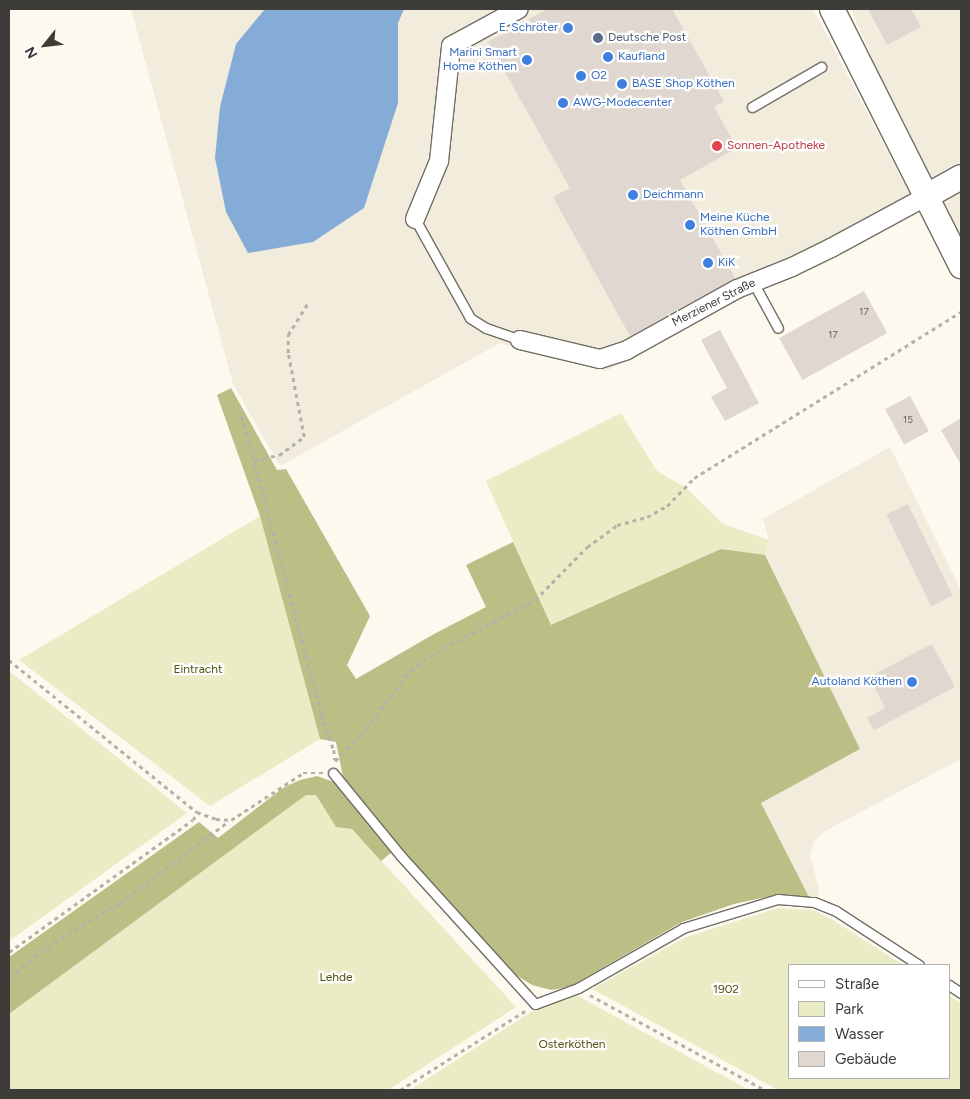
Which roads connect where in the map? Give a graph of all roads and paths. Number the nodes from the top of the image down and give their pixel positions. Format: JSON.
{"nodes":[{"id":1,"x":519,"y":9,"type":"edge"},
{"id":2,"x":832,"y":9,"type":"edge"},
{"id":3,"x":822,"y":67,"type":"dead end"},
{"id":4,"x":752,"y":107,"type":"dead end"},
{"id":5,"x":961,"y":177,"type":"edge"},
{"id":6,"x":927,"y":196,"type":"junction"},
{"id":7,"x":414,"y":219,"type":"joint"},
{"id":8,"x":961,"y":266,"type":"edge"},
{"id":9,"x":753,"y":282,"type":"junction"},
{"id":10,"x":308,"y":304,"type":"dead end"},
{"id":11,"x":961,"y":312,"type":"edge"},
{"id":12,"x":778,"y":328,"type":"dead end"},
{"id":13,"x":520,"y":340,"type":"joint"},
{"id":14,"x":242,"y":416,"type":"dead end"},
{"id":15,"x":254,"y":460,"type":"junction"},
{"id":16,"x":9,"y":660,"type":"edge"},
{"id":17,"x":335,"y":761,"type":"junction"},
{"id":18,"x":333,"y":773,"type":"junction"},
{"id":19,"x":197,"y":812,"type":"junction"},
{"id":20,"x":231,"y":820,"type":"junction"},
{"id":21,"x":9,"y":952,"type":"edge"},
{"id":22,"x":917,"y":964,"type":"edge"},
{"id":23,"x":9,"y":978,"type":"edge"},
{"id":24,"x":950,"y":985,"type":"edge"},
{"id":25,"x":578,"y":988,"type":"junction"},
{"id":26,"x":961,"y":992,"type":"edge"},
{"id":27,"x":535,"y":1004,"type":"junction"},
{"id":28,"x":400,"y":1090,"type":"edge"},
{"id":29,"x":765,"y":1090,"type":"edge"}],
"edges":[{"from":1,"to":7,"type":"street"},
{"from":2,"to":6,"type":"main road"},
{"from":3,"to":4,"type":"lane"},
{"from":5,"to":6,"type":"main road"},
{"from":6,"to":8,"type":"main road"},
{"from":6,"to":9,"type":"street","name":"Merziener Straße"},
{"from":7,"to":13,"type":"lane"},
{"from":9,"to":12,"type":"lane"},
{"from":9,"to":13,"type":"street","name":"Merziener Straße"},
{"from":10,"to":15,"type":"path"},
{"from":11,"to":17,"type":"path"},
{"from":14,"to":15,"type":"path"},
{"from":15,"to":17,"type":"path"},
{"from":16,"to":19,"type":"path"},
{"from":17,"to":18,"type":"path"},
{"from":18,"to":20,"type":"path"},
{"from":18,"to":27,"type":"lane"},
{"from":19,"to":20,"type":"path"},
{"from":19,"to":21,"type":"path"},
{"from":20,"to":23,"type":"path"},
{"from":22,"to":25,"type":"lane"},
{"from":24,"to":26,"type":"lane"},
{"from":25,"to":27,"type":"lane"},
{"from":25,"to":29,"type":"path"},
{"from":27,"to":28,"type":"path"}]}
